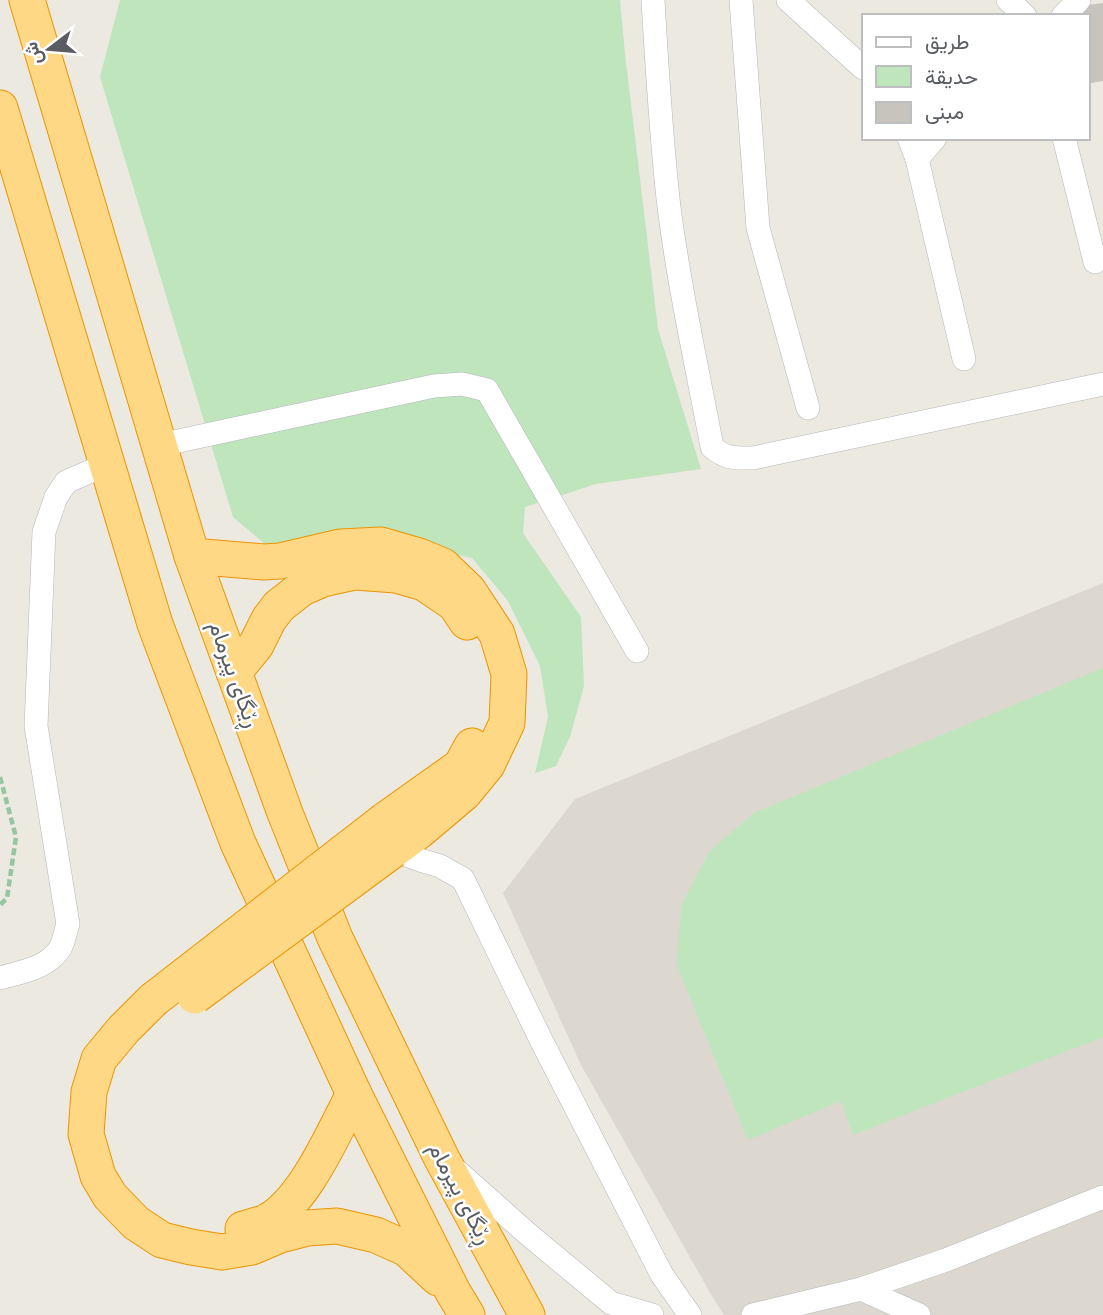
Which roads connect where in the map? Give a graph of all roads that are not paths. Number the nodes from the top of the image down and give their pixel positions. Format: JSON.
{"nodes":[{"id":1,"x":26,"y":0,"type":"edge"},
{"id":2,"x":653,"y":0,"type":"edge"},
{"id":3,"x":741,"y":0,"type":"edge"},
{"id":4,"x":789,"y":0,"type":"edge"},
{"id":5,"x":1008,"y":0,"type":"edge"},
{"id":6,"x":1079,"y":0,"type":"edge"},
{"id":7,"x":1023,"y":14,"type":"edge"},
{"id":8,"x":1065,"y":14,"type":"edge"},
{"id":9,"x":862,"y":67,"type":"edge"},
{"id":10,"x":0,"y":108,"type":"edge"},
{"id":11,"x":931,"y":140,"type":"edge"},
{"id":12,"x":1064,"y":140,"type":"edge"},
{"id":13,"x":913,"y":149,"type":"edge"},
{"id":14,"x":1095,"y":262,"type":"dead end"},
{"id":15,"x":964,"y":359,"type":"dead end"},
{"id":16,"x":1103,"y":384,"type":"edge"},
{"id":17,"x":808,"y":408,"type":"dead end"},
{"id":18,"x":160,"y":445,"type":"junction"},
{"id":19,"x":107,"y":464,"type":"junction"},
{"id":20,"x":192,"y":556,"type":"junction"},
{"id":21,"x":637,"y":651,"type":"dead end"},
{"id":22,"x":234,"y":673,"type":"junction"},
{"id":23,"x":389,"y":835,"type":"junction"},
{"id":24,"x":0,"y":978,"type":"edge"},
{"id":25,"x":161,"y":1007,"type":"junction"},
{"id":26,"x":354,"y":1094,"type":"junction"},
{"id":27,"x":441,"y":1157,"type":"junction"},
{"id":28,"x":1103,"y":1197,"type":"edge"},
{"id":29,"x":861,"y":1289,"type":"junction"},
{"id":30,"x":460,"y":1303,"type":"edge"},
{"id":31,"x":527,"y":1315,"type":"edge"},
{"id":32,"x":652,"y":1315,"type":"edge"},
{"id":33,"x":690,"y":1315,"type":"edge"},
{"id":34,"x":753,"y":1315,"type":"edge"},
{"id":35,"x":919,"y":1315,"type":"edge"}],
"edges":[{"from":1,"to":18,"type":"highway","name":"ڕێگای پیرمام"},
{"from":2,"to":16,"type":"street"},
{"from":3,"to":17,"type":"street"},
{"from":4,"to":9,"type":"street"},
{"from":5,"to":7,"type":"street"},
{"from":6,"to":8,"type":"street"},
{"from":10,"to":19,"type":"highway"},
{"from":11,"to":13,"type":"street"},
{"from":12,"to":14,"type":"street"},
{"from":13,"to":15,"type":"street"},
{"from":18,"to":20,"type":"highway","name":"ڕێگای پیرمام"},
{"from":18,"to":21,"type":"street"},
{"from":19,"to":24,"type":"street"},
{"from":19,"to":26,"type":"highway"},
{"from":20,"to":22,"type":"highway","name":"ڕێگای پیرمام"},
{"from":20,"to":23,"type":"highway"},
{"from":22,"to":23,"type":"highway"},
{"from":22,"to":27,"type":"highway","name":"ڕێگای پیرمام"},
{"from":23,"to":25,"type":"highway","bridge":true},
{"from":23,"to":33,"type":"street"},
{"from":25,"to":26,"type":"highway"},
{"from":25,"to":30,"type":"highway"},
{"from":26,"to":30,"type":"highway"},
{"from":27,"to":31,"type":"highway","name":"ڕێگای پیرمام"},
{"from":27,"to":32,"type":"street"},
{"from":28,"to":29,"type":"street"},
{"from":29,"to":34,"type":"street"},
{"from":29,"to":35,"type":"street"}]}
